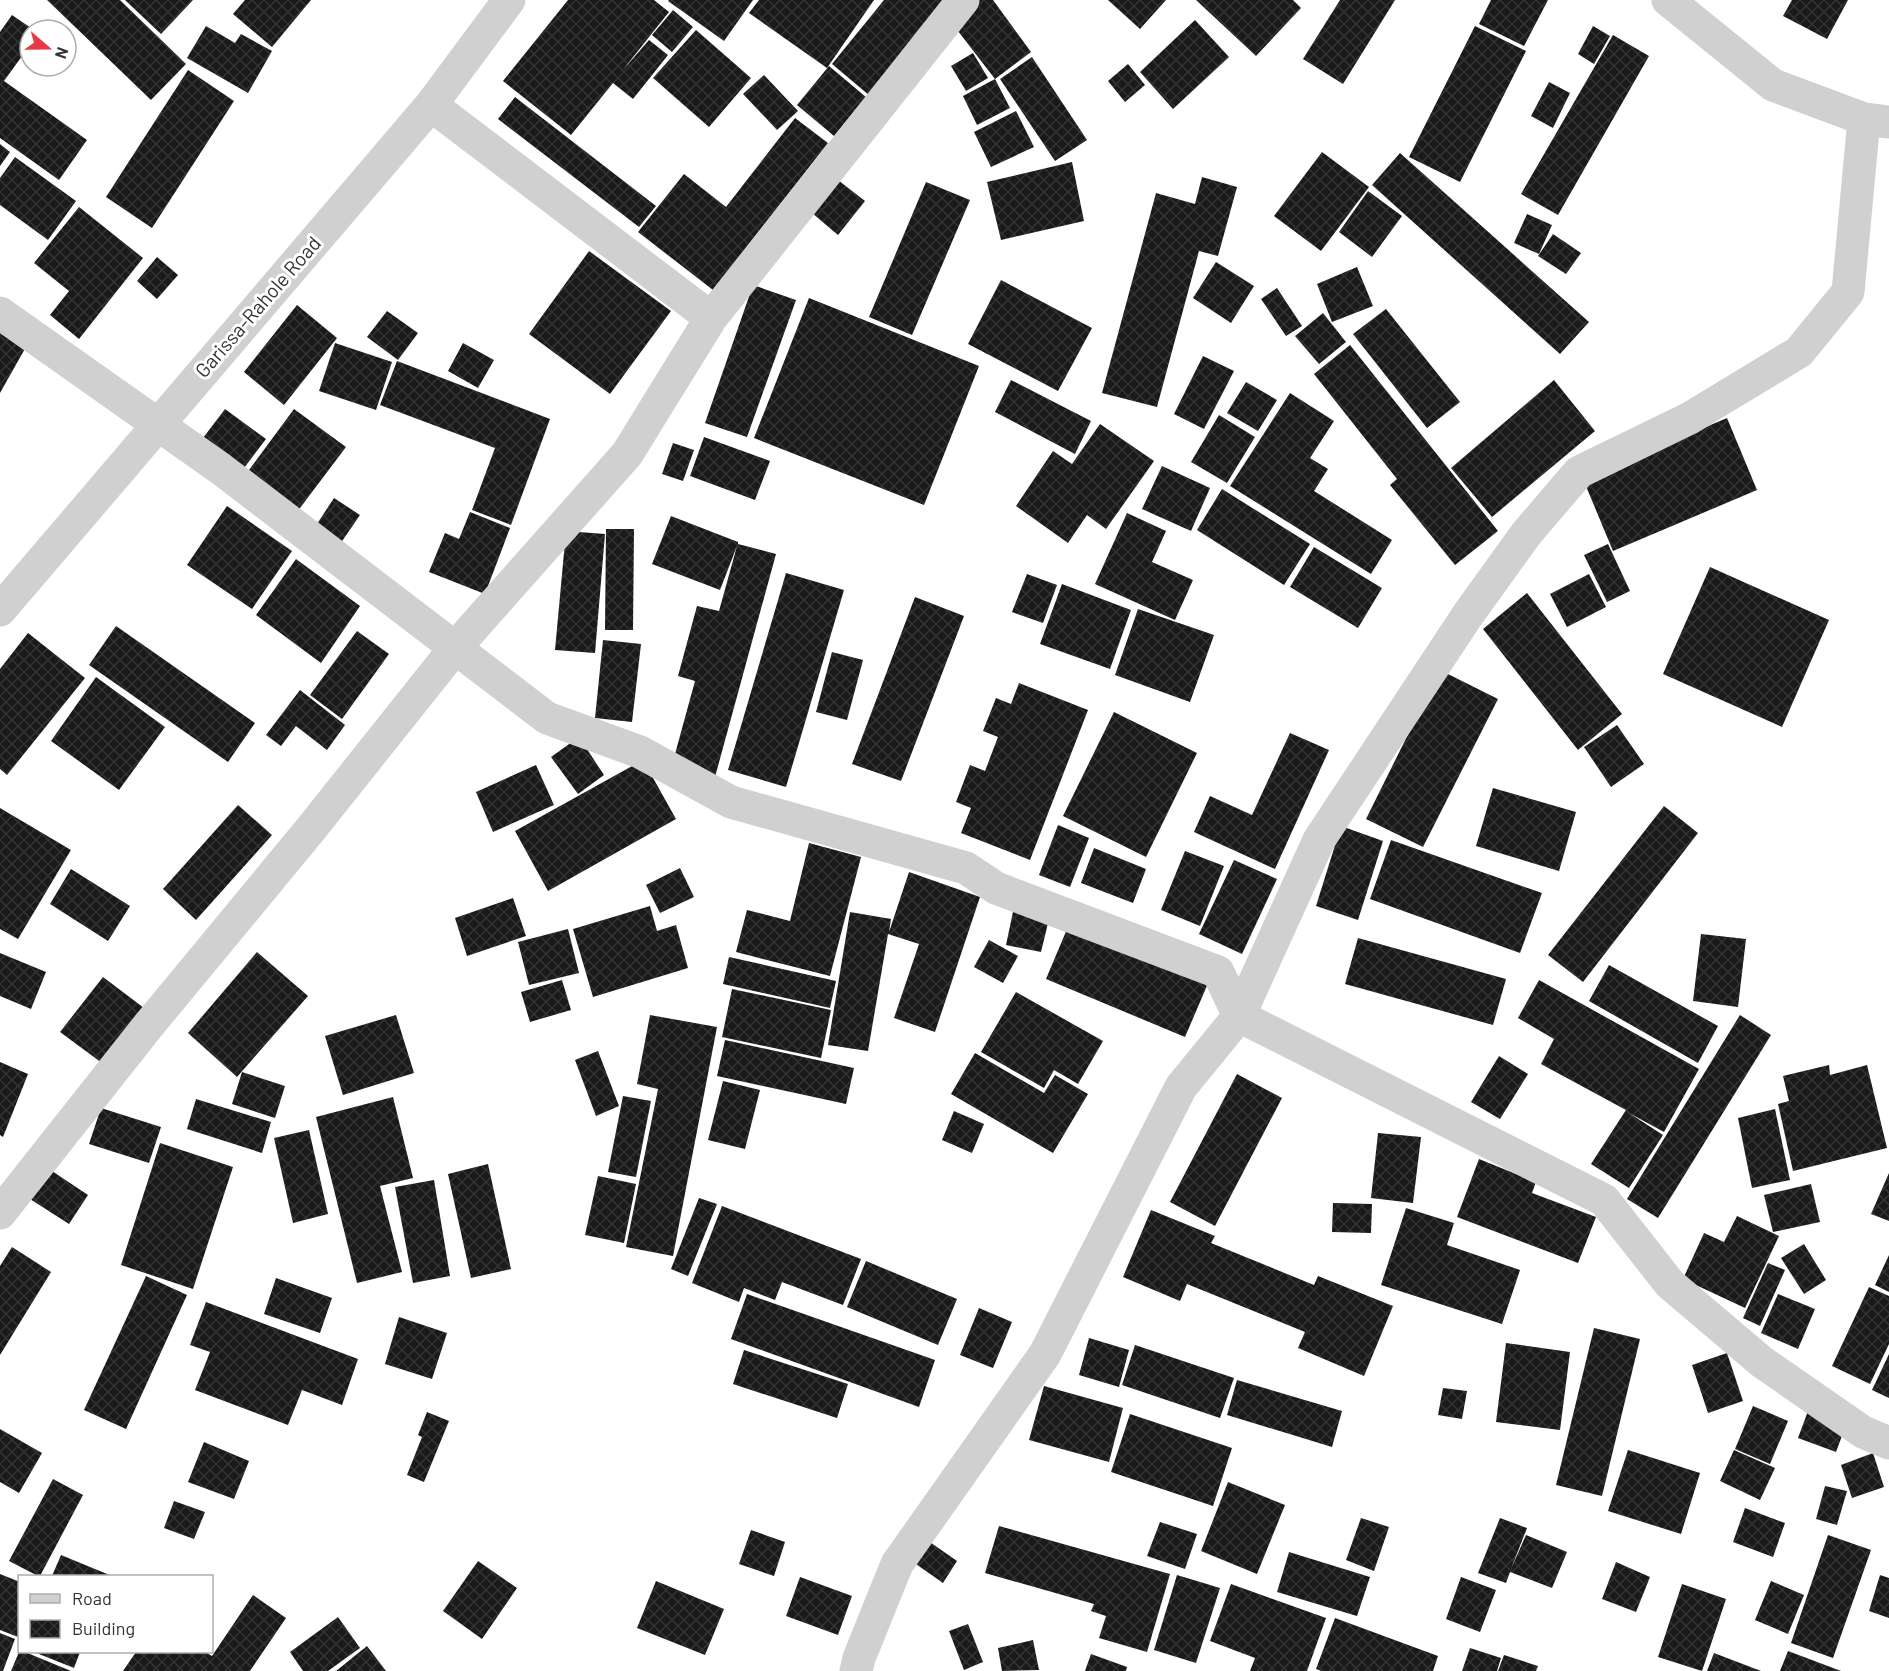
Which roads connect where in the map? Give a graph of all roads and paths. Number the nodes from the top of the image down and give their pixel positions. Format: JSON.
{"nodes":[{"id":1,"x":509,"y":0,"type":"edge"},
{"id":2,"x":963,"y":0,"type":"edge"},
{"id":3,"x":1668,"y":0,"type":"edge"},
{"id":4,"x":431,"y":105,"type":"junction"},
{"id":5,"x":1876,"y":120,"type":"edge"},
{"id":6,"x":0,"y":313,"type":"edge"},
{"id":7,"x":711,"y":318,"type":"junction"},
{"id":8,"x":158,"y":424,"type":"junction"},
{"id":9,"x":0,"y":610,"type":"edge"},
{"id":10,"x":455,"y":648,"type":"junction"},
{"id":11,"x":1239,"y":1016,"type":"junction"},
{"id":12,"x":0,"y":1213,"type":"edge"},
{"id":13,"x":1889,"y":1443,"type":"edge"},
{"id":14,"x":856,"y":1671,"type":"edge"}],
"edges":[{"from":1,"to":4,"type":"street","name":"Garissa-Rahole Road"},
{"from":2,"to":7,"type":"street"},
{"from":3,"to":5,"type":"street"},
{"from":4,"to":7,"type":"street"},
{"from":4,"to":8,"type":"street","name":"Garissa-Rahole Road"},
{"from":5,"to":11,"type":"street"},
{"from":6,"to":8,"type":"street"},
{"from":7,"to":10,"type":"street"},
{"from":8,"to":9,"type":"street","name":"Garissa-Rahole Road"},
{"from":8,"to":10,"type":"street"},
{"from":10,"to":11,"type":"street"},
{"from":10,"to":12,"type":"street"},
{"from":11,"to":13,"type":"street"},
{"from":11,"to":14,"type":"street"}]}
